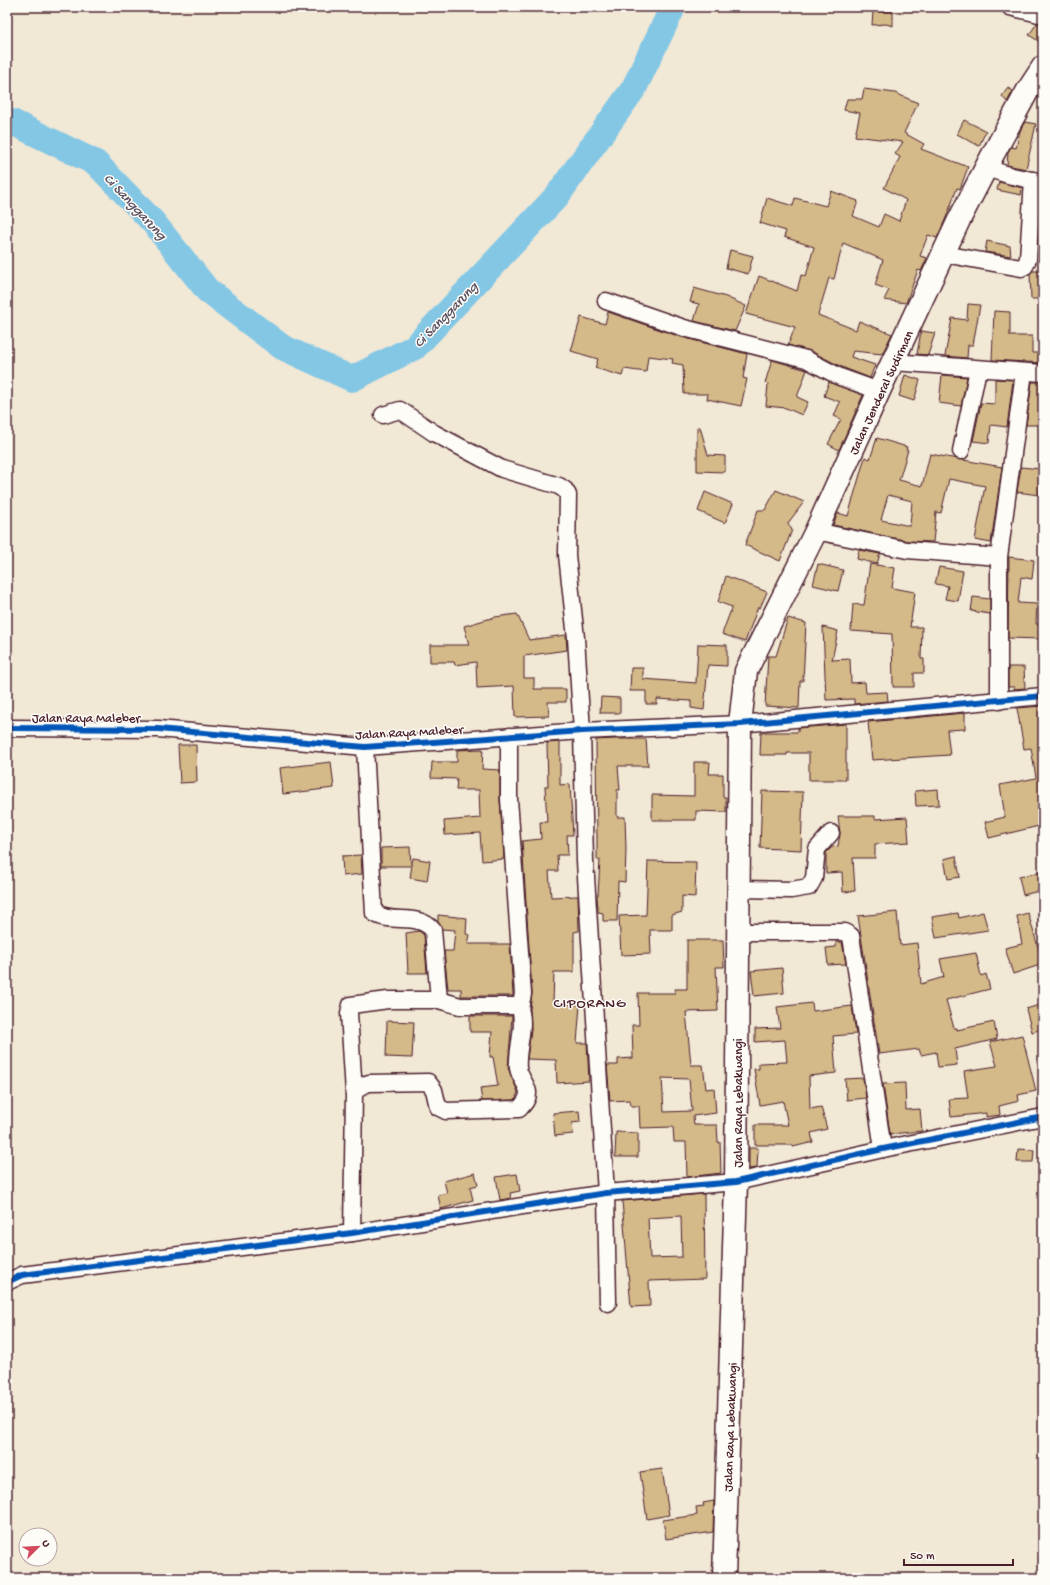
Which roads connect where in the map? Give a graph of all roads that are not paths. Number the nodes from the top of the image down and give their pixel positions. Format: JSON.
{"nodes":[{"id":1,"x":1010,"y":7,"type":"edge"},
{"id":2,"x":1043,"y":15,"type":"edge"},
{"id":3,"x":1043,"y":67,"type":"edge"},
{"id":4,"x":986,"y":168,"type":"junction"},
{"id":5,"x":1038,"y":181,"type":"edge"},
{"id":6,"x":944,"y":254,"type":"junction"},
{"id":7,"x":606,"y":301,"type":"dead end"},
{"id":8,"x":893,"y":362,"type":"junction"},
{"id":9,"x":978,"y":369,"type":"junction"},
{"id":10,"x":1024,"y":372,"type":"junction"},
{"id":11,"x":1043,"y":373,"type":"edge"},
{"id":12,"x":879,"y":392,"type":"junction"},
{"id":13,"x":383,"y":415,"type":"dead end"},
{"id":14,"x":961,"y":451,"type":"dead end"},
{"id":15,"x":816,"y":531,"type":"junction"},
{"id":16,"x":999,"y":557,"type":"junction"},
{"id":17,"x":1043,"y":696,"type":"edge"},
{"id":18,"x":999,"y":701,"type":"junction"},
{"id":19,"x":740,"y":724,"type":"junction"},
{"id":20,"x":7,"y":728,"type":"edge"},
{"id":21,"x":582,"y":731,"type":"junction"},
{"id":22,"x":509,"y":736,"type":"junction"},
{"id":23,"x":365,"y":746,"type":"junction"},
{"id":24,"x":830,"y":833,"type":"dead end"},
{"id":25,"x":739,"y":889,"type":"junction"},
{"id":26,"x":738,"y":932,"type":"junction"},
{"id":27,"x":439,"y":1000,"type":"junction"},
{"id":28,"x":520,"y":1009,"type":"junction"},
{"id":29,"x":354,"y":1093,"type":"junction"},
{"id":30,"x":1043,"y":1117,"type":"edge"},
{"id":31,"x":883,"y":1149,"type":"junction"},
{"id":32,"x":736,"y":1182,"type":"junction"},
{"id":33,"x":606,"y":1193,"type":"junction"},
{"id":34,"x":352,"y":1233,"type":"junction"},
{"id":35,"x":13,"y":1279,"type":"edge"},
{"id":36,"x":608,"y":1303,"type":"dead end"},
{"id":37,"x":724,"y":1578,"type":"edge"}],
"edges":[{"from":1,"to":2,"type":"street"},
{"from":3,"to":4,"type":"main road","name":"Jalan Jenderal Sudirman"},
{"from":4,"to":5,"type":"street"},
{"from":4,"to":6,"type":"main road","name":"Jalan Jenderal Sudirman"},
{"from":5,"to":6,"type":"street"},
{"from":6,"to":8,"type":"main road","name":"Jalan Jenderal Sudirman"},
{"from":7,"to":12,"type":"street"},
{"from":8,"to":9,"type":"street"},
{"from":8,"to":12,"type":"main road","name":"Jalan Jenderal Sudirman"},
{"from":9,"to":10,"type":"street"},
{"from":9,"to":14,"type":"street"},
{"from":10,"to":11,"type":"street"},
{"from":10,"to":16,"type":"street"},
{"from":12,"to":15,"type":"main road","name":"Jalan Jenderal Sudirman"},
{"from":13,"to":21,"type":"street"},
{"from":15,"to":16,"type":"street"},
{"from":15,"to":19,"type":"main road","name":"Jalan Jenderal Sudirman"},
{"from":16,"to":18,"type":"street"},
{"from":17,"to":18,"type":"street","name":"Jalan Raya Maleber"},
{"from":18,"to":19,"type":"street","name":"Jalan Raya Maleber"},
{"from":19,"to":21,"type":"street","name":"Jalan Raya Maleber"},
{"from":19,"to":25,"type":"main road","name":"Jalan Raya Lebakwangi"},
{"from":20,"to":23,"type":"street","name":"Jalan Raya Maleber"},
{"from":21,"to":22,"type":"street","name":"Jalan Raya Maleber"},
{"from":21,"to":33,"type":"street"},
{"from":22,"to":23,"type":"street","name":"Jalan Raya Maleber"},
{"from":22,"to":28,"type":"street"},
{"from":23,"to":27,"type":"street"},
{"from":24,"to":25,"type":"street"},
{"from":25,"to":26,"type":"main road","name":"Jalan Raya Lebakwangi"},
{"from":26,"to":31,"type":"street"},
{"from":26,"to":32,"type":"main road","name":"Jalan Raya Lebakwangi"},
{"from":27,"to":28,"type":"street"},
{"from":27,"to":29,"type":"street"},
{"from":28,"to":29,"type":"street"},
{"from":29,"to":34,"type":"street"},
{"from":30,"to":31,"type":"street"},
{"from":31,"to":32,"type":"street"},
{"from":32,"to":33,"type":"street"},
{"from":32,"to":37,"type":"main road","name":"Jalan Raya Lebakwangi"},
{"from":33,"to":34,"type":"street"},
{"from":33,"to":36,"type":"street"},
{"from":34,"to":35,"type":"street"}]}
